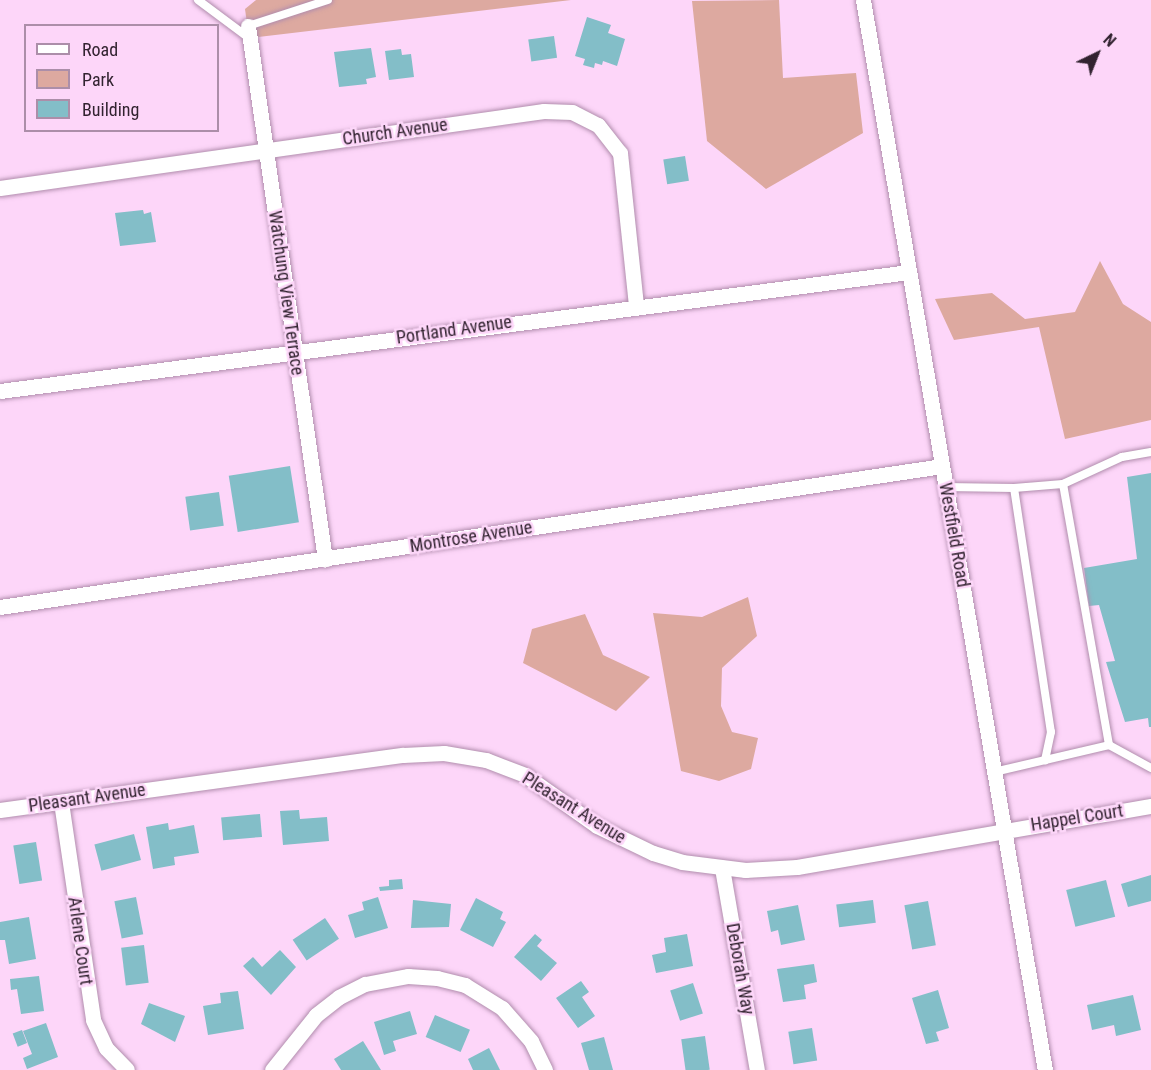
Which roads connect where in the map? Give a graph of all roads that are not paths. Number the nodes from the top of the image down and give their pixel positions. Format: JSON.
{"nodes":[{"id":1,"x":198,"y":0,"type":"edge"},
{"id":2,"x":328,"y":0,"type":"edge"},
{"id":3,"x":863,"y":0,"type":"edge"},
{"id":4,"x":248,"y":32,"type":"junction"},
{"id":5,"x":266,"y":150,"type":"junction"},
{"id":6,"x":0,"y":188,"type":"edge"},
{"id":7,"x":909,"y":272,"type":"junction"},
{"id":8,"x":636,"y":306,"type":"junction"},
{"id":9,"x":295,"y":352,"type":"junction"},
{"id":10,"x":0,"y":391,"type":"edge"},
{"id":11,"x":1151,"y":452,"type":"edge"},
{"id":12,"x":942,"y":466,"type":"junction"},
{"id":13,"x":1063,"y":484,"type":"junction"},
{"id":14,"x":945,"y":487,"type":"junction"},
{"id":15,"x":1014,"y":488,"type":"junction"},
{"id":16,"x":325,"y":559,"type":"junction"},
{"id":17,"x":0,"y":607,"type":"edge"},
{"id":18,"x":1109,"y":745,"type":"junction"},
{"id":19,"x":1045,"y":760,"type":"junction"},
{"id":20,"x":1151,"y":768,"type":"edge"},
{"id":21,"x":994,"y":772,"type":"junction"},
{"id":22,"x":61,"y":801,"type":"junction"},
{"id":23,"x":1151,"y":806,"type":"edge"},
{"id":24,"x":0,"y":810,"type":"edge"},
{"id":25,"x":1004,"y":830,"type":"junction"},
{"id":26,"x":722,"y":868,"type":"junction"},
{"id":27,"x":127,"y":1070,"type":"edge"},
{"id":28,"x":272,"y":1070,"type":"edge"},
{"id":29,"x":544,"y":1070,"type":"edge"},
{"id":30,"x":758,"y":1070,"type":"edge"},
{"id":31,"x":1044,"y":1070,"type":"edge"}],
"edges":[{"from":1,"to":4,"type":"lane"},
{"from":2,"to":4,"type":"lane"},
{"from":3,"to":7,"type":"street","name":"Westfield Road"},
{"from":4,"to":5,"type":"street","name":"Watchung View Terrace"},
{"from":5,"to":6,"type":"street","name":"Church Avenue"},
{"from":5,"to":8,"type":"street","name":"Church Avenue"},
{"from":5,"to":9,"type":"street","name":"Watchung View Terrace"},
{"from":7,"to":8,"type":"street","name":"Portland Avenue"},
{"from":7,"to":12,"type":"street","name":"Westfield Road"},
{"from":8,"to":9,"type":"street","name":"Portland Avenue"},
{"from":9,"to":10,"type":"street","name":"Portland Avenue"},
{"from":9,"to":16,"type":"street","name":"Watchung View Terrace"},
{"from":11,"to":13,"type":"lane"},
{"from":12,"to":14,"type":"street","name":"Westfield Road"},
{"from":12,"to":16,"type":"street","name":"Montrose Avenue"},
{"from":13,"to":15,"type":"lane"},
{"from":13,"to":18,"type":"lane"},
{"from":14,"to":15,"type":"lane"},
{"from":14,"to":21,"type":"street","name":"Westfield Road"},
{"from":15,"to":19,"type":"lane"},
{"from":16,"to":17,"type":"street","name":"Montrose Avenue"},
{"from":18,"to":19,"type":"lane"},
{"from":18,"to":20,"type":"lane"},
{"from":19,"to":21,"type":"lane"},
{"from":21,"to":25,"type":"street","name":"Westfield Road"},
{"from":22,"to":24,"type":"street","name":"Pleasant Avenue"},
{"from":22,"to":26,"type":"street","name":"Pleasant Avenue"},
{"from":22,"to":27,"type":"street","name":"Arlene Court"},
{"from":23,"to":25,"type":"street","name":"Happel Court"},
{"from":25,"to":26,"type":"street","name":"Pleasant Avenue"},
{"from":25,"to":31,"type":"street","name":"Westfield Road"},
{"from":26,"to":30,"type":"street","name":"Deborah Way"},
{"from":28,"to":29,"type":"street"}]}
